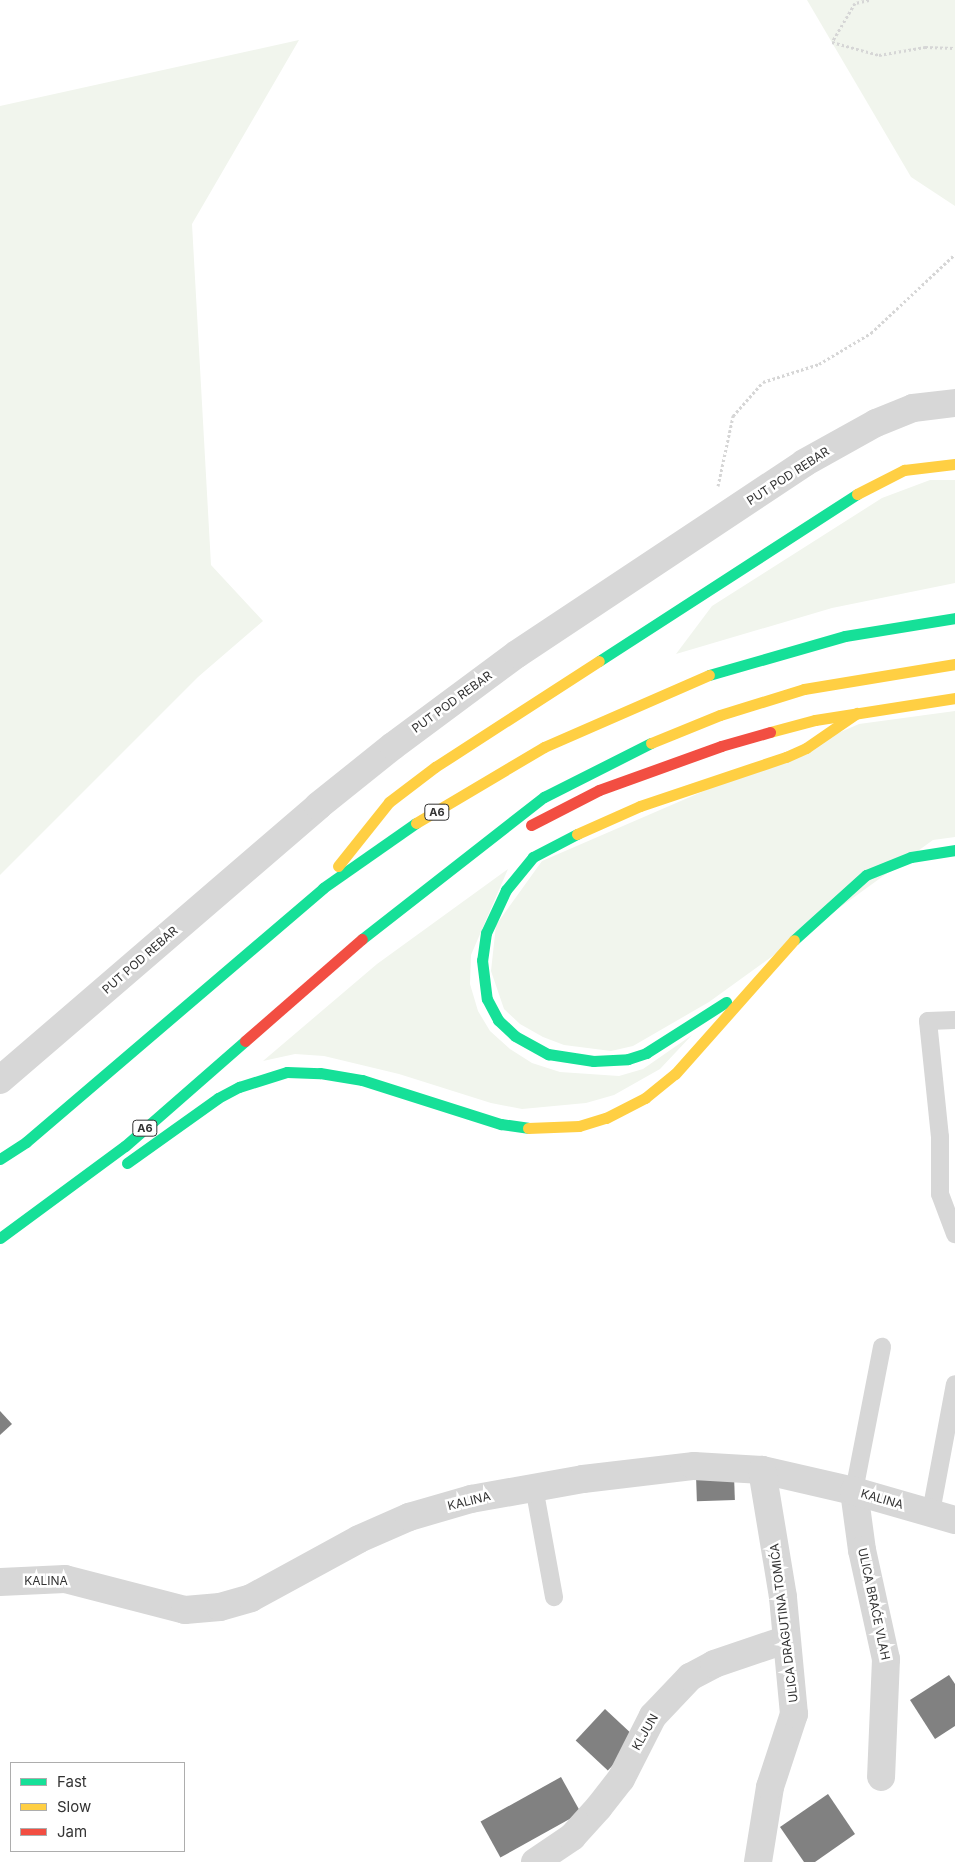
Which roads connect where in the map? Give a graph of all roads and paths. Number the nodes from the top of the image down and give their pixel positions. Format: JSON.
{"nodes":[{"id":1,"x":869,"y":0,"type":"edge"},
{"id":2,"x":955,"y":48,"type":"edge"},
{"id":3,"x":955,"y":254,"type":"edge"},
{"id":4,"x":955,"y":403,"type":"edge"},
{"id":5,"x":955,"y":464,"type":"edge"},
{"id":6,"x":711,"y":526,"type":"junction"},
{"id":7,"x":955,"y":618,"type":"edge"},
{"id":8,"x":955,"y":664,"type":"edge"},
{"id":9,"x":955,"y":698,"type":"edge"},
{"id":10,"x":857,"y":713,"type":"junction"},
{"id":11,"x":955,"y":850,"type":"edge"},
{"id":12,"x":476,"y":853,"type":"junction"},
{"id":13,"x":323,"y":888,"type":"junction"},
{"id":14,"x":753,"y":985,"type":"junction"},
{"id":15,"x":955,"y":1020,"type":"edge"},
{"id":16,"x":0,"y":1080,"type":"edge"},
{"id":17,"x":0,"y":1160,"type":"edge"},
{"id":18,"x":76,"y":1184,"type":"junction"},
{"id":19,"x":955,"y":1234,"type":"edge"},
{"id":20,"x":0,"y":1238,"type":"edge"},
{"id":21,"x":882,"y":1347,"type":"dead end"},
{"id":22,"x":955,"y":1384,"type":"edge"},
{"id":23,"x":950,"y":1441,"type":"edge"},
{"id":24,"x":762,"y":1470,"type":"junction"},
{"id":25,"x":534,"y":1487,"type":"junction"},
{"id":26,"x":854,"y":1491,"type":"junction"},
{"id":27,"x":943,"y":1516,"type":"edge"},
{"id":28,"x":0,"y":1582,"type":"edge"},
{"id":29,"x":554,"y":1597,"type":"dead end"},
{"id":30,"x":785,"y":1640,"type":"junction"},
{"id":31,"x":881,"y":1777,"type":"dead end"},
{"id":32,"x":535,"y":1862,"type":"edge"},
{"id":33,"x":758,"y":1862,"type":"edge"}],
"edges":[{"from":1,"to":2,"type":"path"},
{"from":3,"to":6,"type":"path"},
{"from":4,"to":6,"type":"street","name":"PUT POD REBAR"},
{"from":5,"to":13,"type":"highway"},
{"from":6,"to":16,"type":"street","name":"PUT POD REBAR"},
{"from":7,"to":13,"type":"highway","number":"A6"},
{"from":8,"to":12,"type":"highway"},
{"from":9,"to":10,"type":"highway"},
{"from":10,"to":12,"type":"highway"},
{"from":10,"to":14,"type":"highway"},
{"from":11,"to":14,"type":"highway"},
{"from":12,"to":18,"type":"highway","number":"A6"},
{"from":13,"to":17,"type":"highway","number":"A6"},
{"from":14,"to":18,"type":"highway"},
{"from":15,"to":19,"type":"lane"},
{"from":18,"to":20,"type":"highway","number":"A6"},
{"from":21,"to":26,"type":"lane"},
{"from":22,"to":23,"type":"lane"},
{"from":23,"to":27,"type":"lane"},
{"from":24,"to":25,"type":"street","name":"KALINA"},
{"from":24,"to":26,"type":"street","name":"KALINA"},
{"from":24,"to":30,"type":"street","name":"ULICA DRAGUTINA TOMIĆA"},
{"from":25,"to":28,"type":"street","name":"KALINA"},
{"from":25,"to":29,"type":"lane"},
{"from":26,"to":27,"type":"street","name":"KALINA"},
{"from":26,"to":31,"type":"street","name":"ULICA BRAĆE VLAH"},
{"from":30,"to":32,"type":"street","name":"KLJUN"},
{"from":30,"to":33,"type":"street","name":"ULICA DRAGUTINA TOMIĆA"}]}
